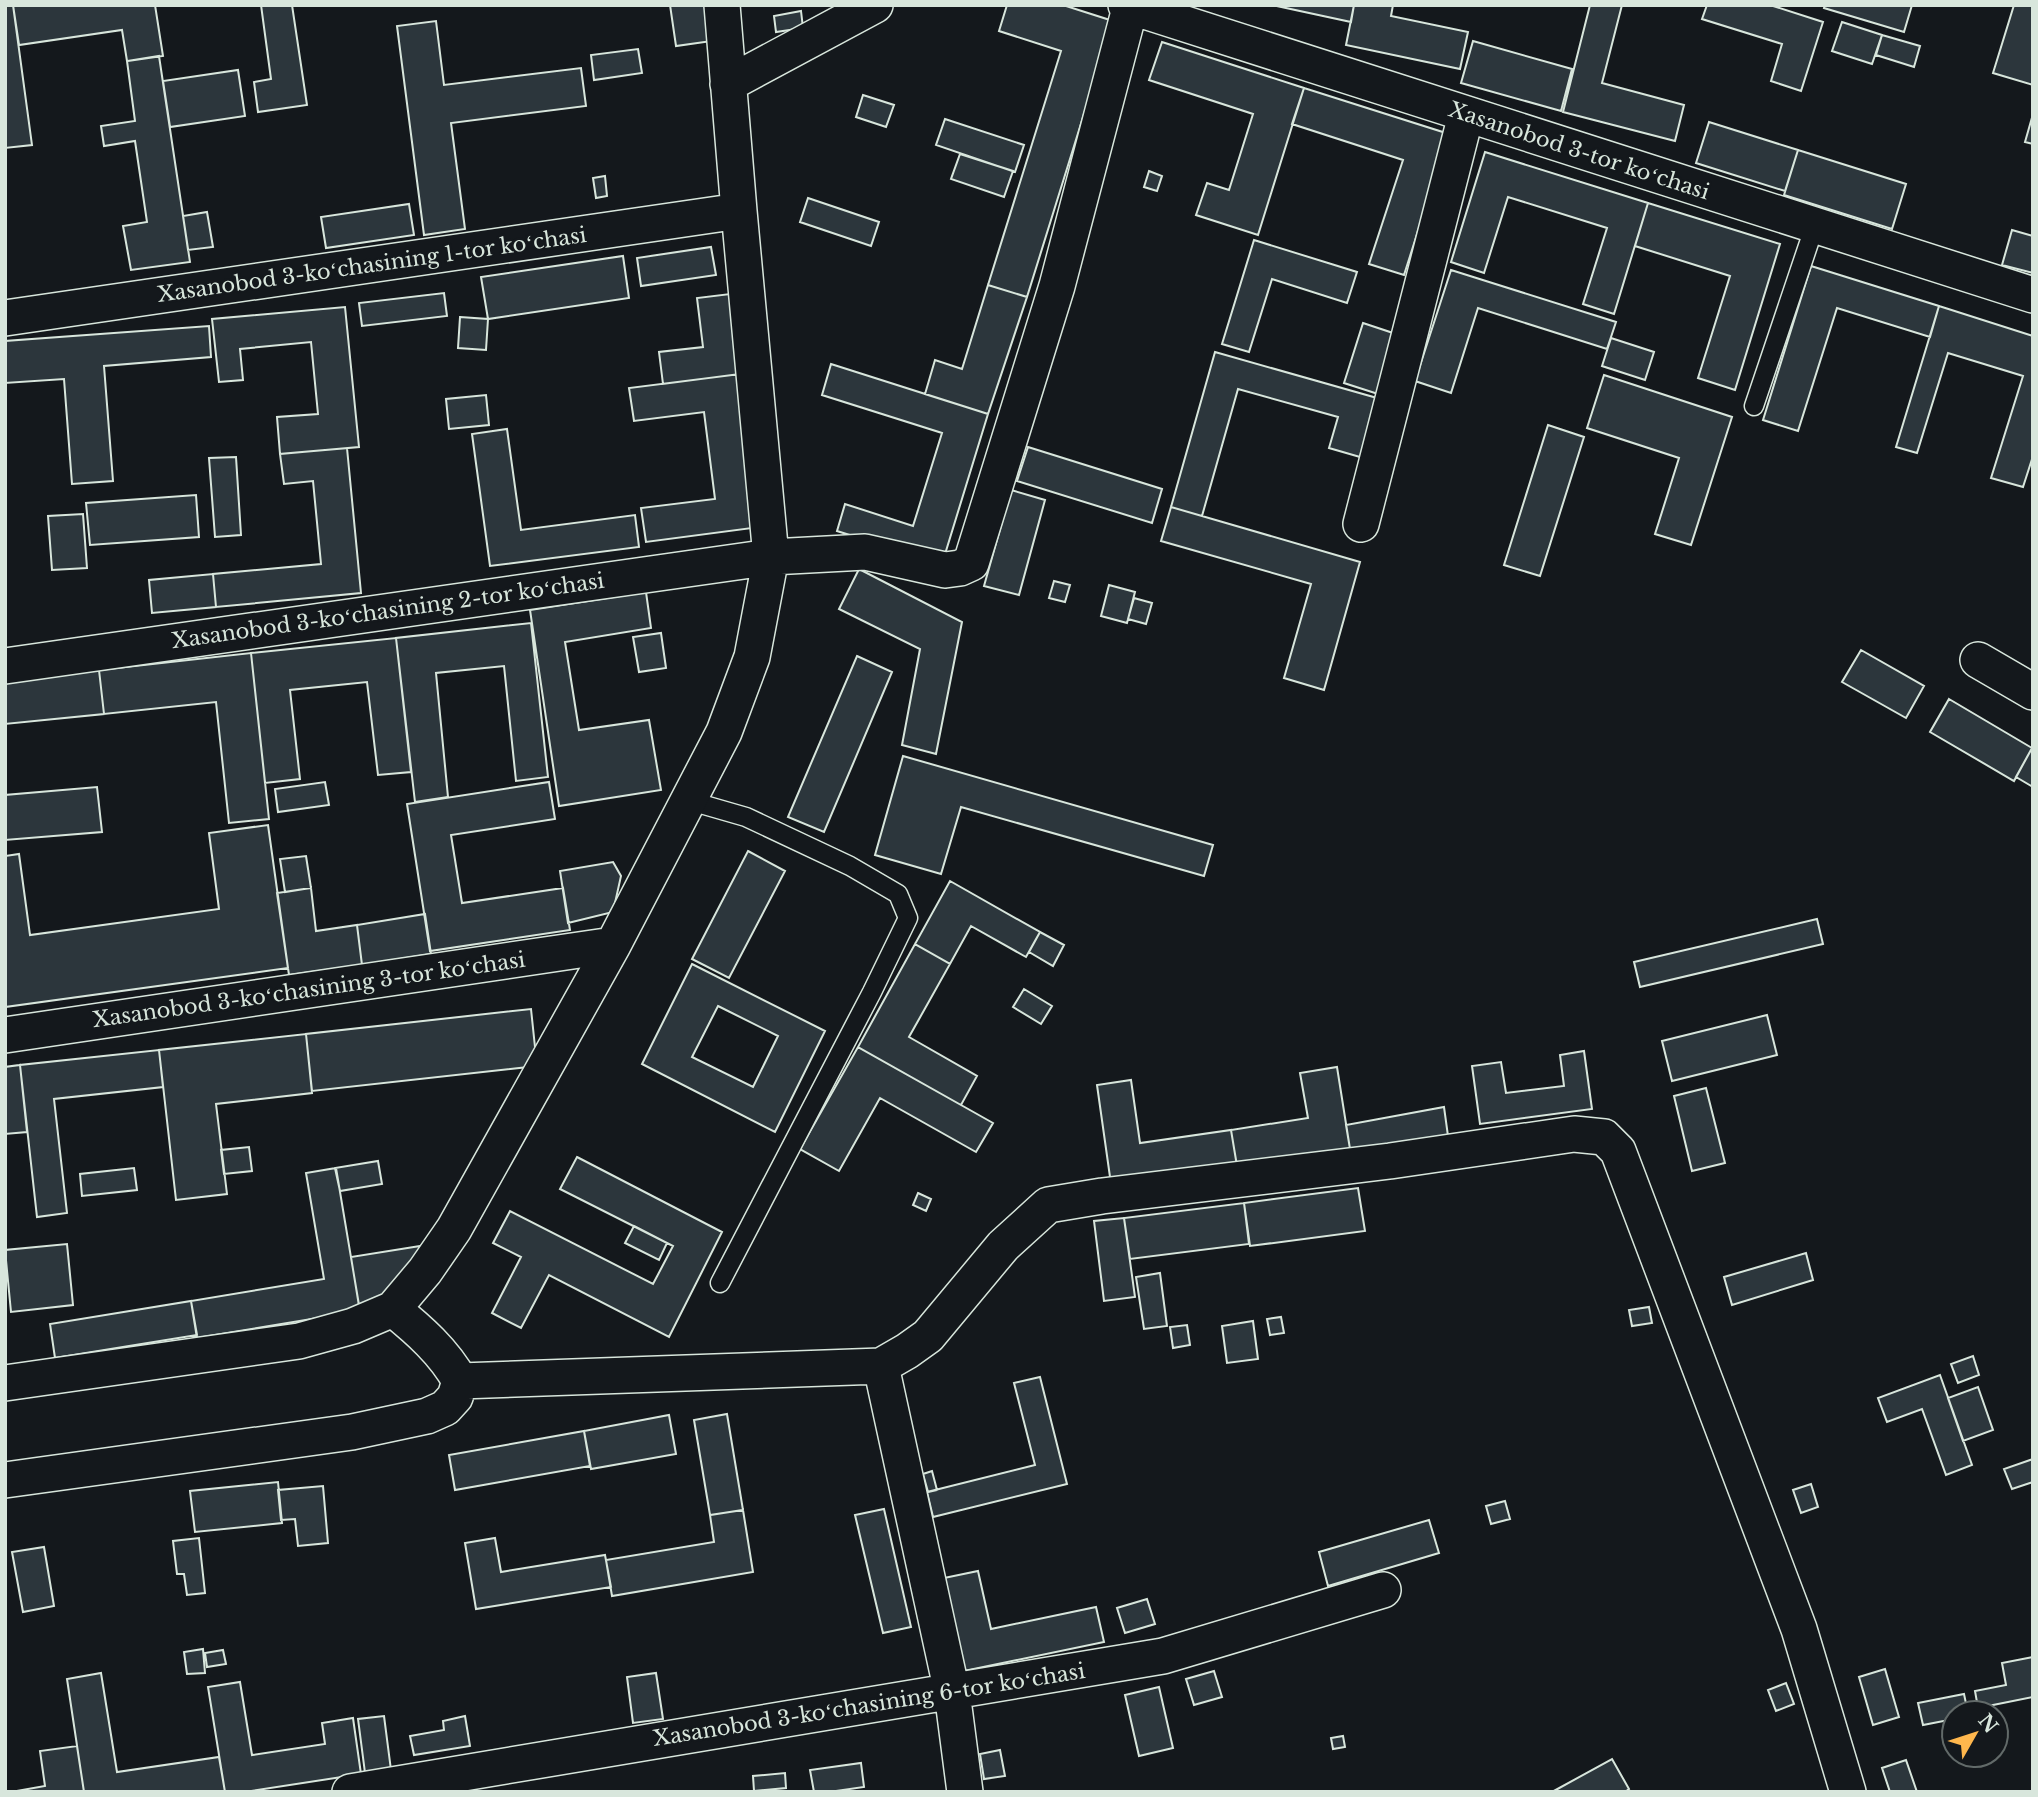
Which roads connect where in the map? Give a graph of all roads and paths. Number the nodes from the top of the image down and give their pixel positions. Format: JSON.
{"nodes":[{"id":1,"x":722,"y":5,"type":"edge"},
{"id":2,"x":875,"y":5,"type":"edge"},
{"id":3,"x":1128,"y":6,"type":"edge"},
{"id":4,"x":729,"y":84,"type":"junction"},
{"id":5,"x":1466,"y":115,"type":"junction"},
{"id":6,"x":739,"y":211,"type":"junction"},
{"id":7,"x":1815,"y":225,"type":"junction"},
{"id":8,"x":2033,"y":295,"type":"edge"},
{"id":9,"x":5,"y":318,"type":"edge"},
{"id":10,"x":1754,"y":406,"type":"dead end"},
{"id":11,"x":1361,"y":524,"type":"dead end"},
{"id":12,"x":771,"y":557,"type":"junction"},
{"id":13,"x":1978,"y":660,"type":"dead end"},
{"id":14,"x":5,"y":666,"type":"edge"},
{"id":15,"x":2033,"y":692,"type":"edge"},
{"id":16,"x":687,"y":800,"type":"junction"},
{"id":17,"x":612,"y":945,"type":"junction"},
{"id":18,"x":5,"y":1035,"type":"edge"},
{"id":19,"x":720,"y":1283,"type":"dead end"},
{"id":20,"x":393,"y":1309,"type":"junction"},
{"id":21,"x":881,"y":1366,"type":"junction"},
{"id":22,"x":460,"y":1381,"type":"junction"},
{"id":23,"x":5,"y":1383,"type":"edge"},
{"id":24,"x":5,"y":1480,"type":"edge"},
{"id":25,"x":1383,"y":1590,"type":"dead end"},
{"id":26,"x":952,"y":1692,"type":"junction"},
{"id":27,"x":350,"y":1792,"type":"edge"},
{"id":28,"x":965,"y":1792,"type":"edge"},
{"id":29,"x":1848,"y":1792,"type":"edge"}],
"edges":[{"from":1,"to":4,"type":"street"},
{"from":2,"to":4,"type":"street"},
{"from":3,"to":5,"type":"street","name":"Xasanobod 3-tor koʻchasi"},
{"from":3,"to":12,"type":"street","name":"Xasanobod 3-koʻchasining 2-tor koʻchasi"},
{"from":4,"to":6,"type":"street"},
{"from":5,"to":7,"type":"street","name":"Xasanobod 3-tor koʻchasi"},
{"from":5,"to":11,"type":"street"},
{"from":6,"to":9,"type":"street","name":"Xasanobod 3-koʻchasining 1-tor koʻchasi"},
{"from":6,"to":12,"type":"street"},
{"from":7,"to":8,"type":"street","name":"Xasanobod 3-tor koʻchasi"},
{"from":7,"to":10,"type":"lane"},
{"from":12,"to":14,"type":"street","name":"Xasanobod 3-koʻchasining 2-tor koʻchasi"},
{"from":12,"to":16,"type":"street"},
{"from":13,"to":15,"type":"street"},
{"from":16,"to":17,"type":"street"},
{"from":16,"to":19,"type":"lane"},
{"from":17,"to":18,"type":"street","name":"Xasanobod 3-koʻchasining 3-tor koʻchasi"},
{"from":17,"to":20,"type":"street"},
{"from":20,"to":22,"type":"street"},
{"from":20,"to":23,"type":"street"},
{"from":21,"to":22,"type":"street"},
{"from":21,"to":26,"type":"street"},
{"from":21,"to":29,"type":"street"},
{"from":22,"to":24,"type":"street"},
{"from":25,"to":26,"type":"street","name":"Xasanobod 3-koʻchasining 6-tor koʻchasi"},
{"from":26,"to":27,"type":"street","name":"Xasanobod 3-koʻchasining 6-tor koʻchasi"},
{"from":26,"to":28,"type":"street"}]}
